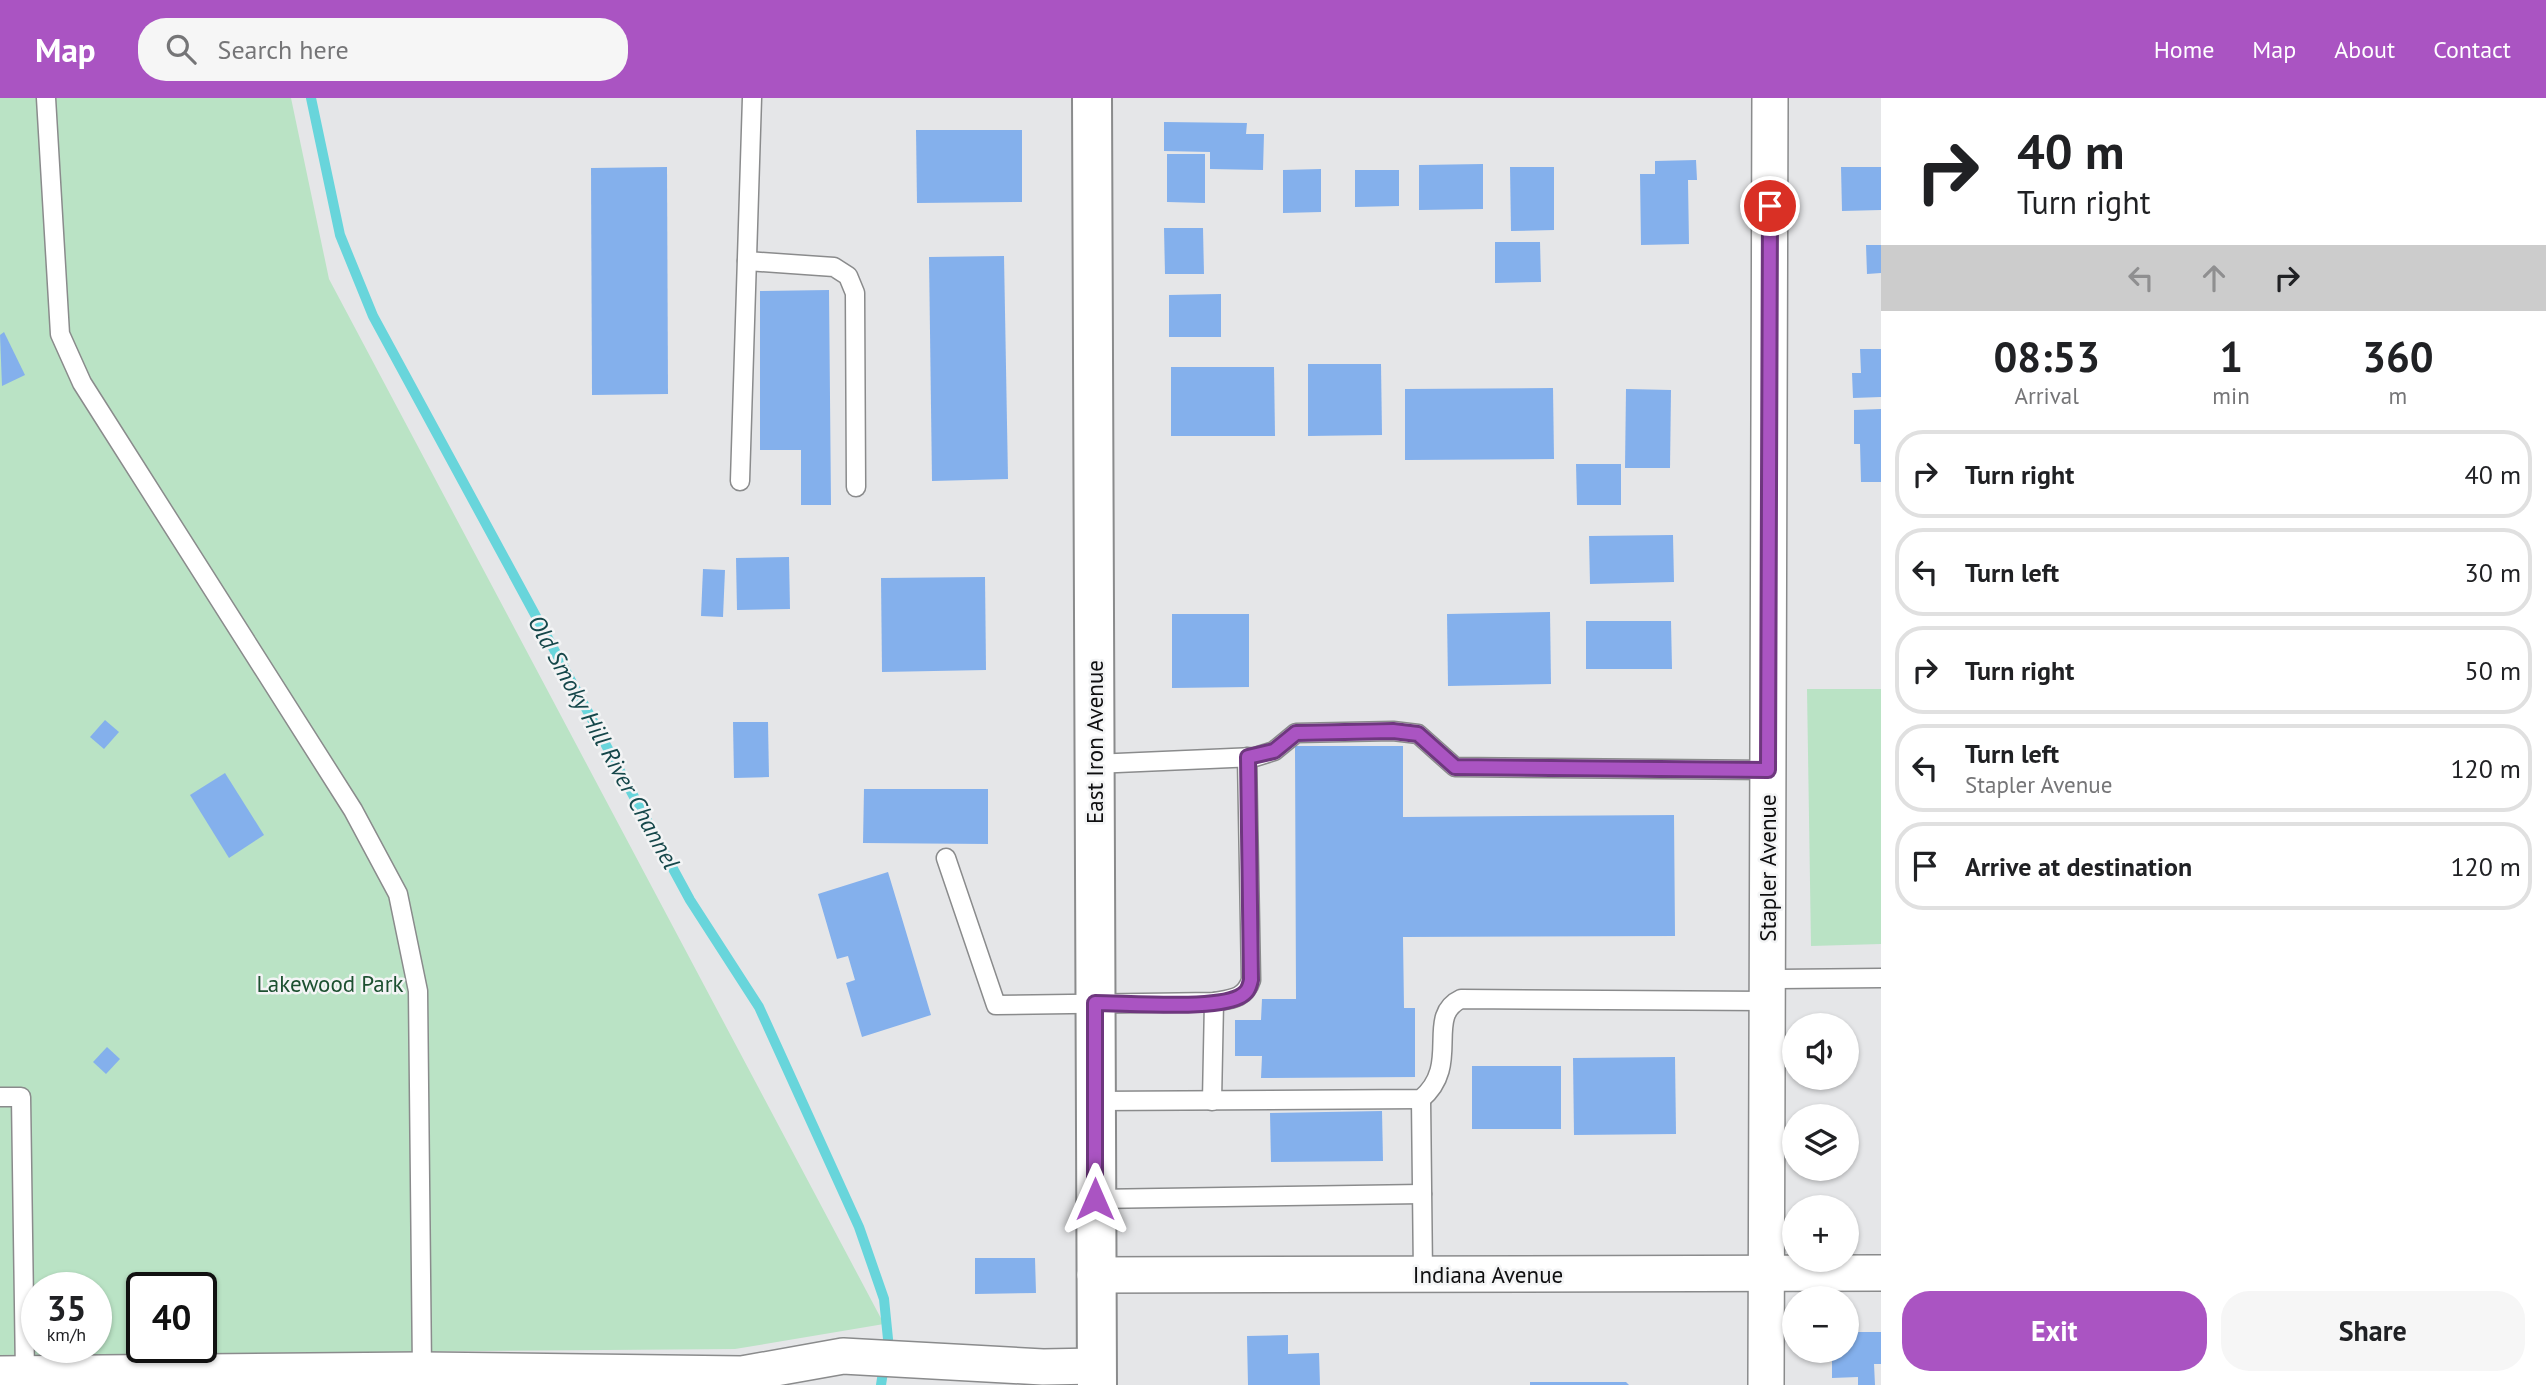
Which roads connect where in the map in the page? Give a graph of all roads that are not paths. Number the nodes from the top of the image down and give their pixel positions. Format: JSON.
{"nodes":[{"id":1,"x":46,"y":98,"type":"edge"},
{"id":2,"x":752,"y":98,"type":"edge"},
{"id":3,"x":1092,"y":98,"type":"edge"},
{"id":4,"x":1770,"y":98,"type":"edge"},
{"id":5,"x":747,"y":261,"type":"junction"},
{"id":6,"x":740,"y":481,"type":"dead end"},
{"id":7,"x":856,"y":487,"type":"dead end"},
{"id":8,"x":1248,"y":757,"type":"junction"},
{"id":9,"x":1094,"y":765,"type":"junction"},
{"id":10,"x":1768,"y":770,"type":"junction"},
{"id":11,"x":946,"y":858,"type":"dead end"},
{"id":12,"x":1881,"y":978,"type":"edge"},
{"id":13,"x":1767,"y":990,"type":"junction"},
{"id":14,"x":1214,"y":1002,"type":"junction"},
{"id":15,"x":1095,"y":1003,"type":"junction"},
{"id":16,"x":0,"y":1097,"type":"edge"},
{"id":17,"x":1421,"y":1098,"type":"junction"},
{"id":18,"x":1095,"y":1101,"type":"junction"},
{"id":19,"x":1212,"y":1101,"type":"junction"},
{"id":20,"x":1422,"y":1194,"type":"junction"},
{"id":21,"x":1095,"y":1199,"type":"junction"},
{"id":22,"x":1766,"y":1273,"type":"junction"},
{"id":23,"x":1881,"y":1273,"type":"edge"},
{"id":24,"x":1423,"y":1274,"type":"junction"},
{"id":25,"x":1096,"y":1275,"type":"junction"},
{"id":26,"x":422,"y":1370,"type":"junction"},
{"id":27,"x":12,"y":1374,"type":"edge"},
{"id":28,"x":1097,"y":1376,"type":"edge"},
{"id":29,"x":1766,"y":1385,"type":"edge"}],
"edges":[{"from":1,"to":26,"type":"lane"},
{"from":2,"to":5,"type":"lane"},
{"from":3,"to":9,"type":"street","name":"East Iron Avenue"},
{"from":4,"to":10,"type":"street","name":"Stapler Avenue"},
{"from":5,"to":6,"type":"lane"},
{"from":5,"to":7,"type":"lane"},
{"from":8,"to":9,"type":"lane"},
{"from":8,"to":10,"type":"lane"},
{"from":8,"to":14,"type":"lane"},
{"from":9,"to":15,"type":"street","name":"East Iron Avenue"},
{"from":10,"to":13,"type":"street","name":"Stapler Avenue"},
{"from":11,"to":15,"type":"lane"},
{"from":12,"to":13,"type":"lane"},
{"from":13,"to":17,"type":"lane"},
{"from":13,"to":22,"type":"street","name":"Stapler Avenue"},
{"from":14,"to":15,"type":"lane"},
{"from":14,"to":19,"type":"lane"},
{"from":15,"to":18,"type":"street","name":"East Iron Avenue"},
{"from":16,"to":27,"type":"lane"},
{"from":17,"to":19,"type":"lane"},
{"from":17,"to":20,"type":"lane"},
{"from":18,"to":19,"type":"lane"},
{"from":18,"to":21,"type":"street","name":"East Iron Avenue"},
{"from":20,"to":21,"type":"lane"},
{"from":20,"to":24,"type":"lane"},
{"from":21,"to":25,"type":"street","name":"East Iron Avenue"},
{"from":22,"to":23,"type":"street","name":"Indiana Avenue"},
{"from":22,"to":24,"type":"street","name":"Indiana Avenue"},
{"from":22,"to":29,"type":"street","name":"Stapler Avenue"},
{"from":24,"to":25,"type":"street","name":"Indiana Avenue"},
{"from":25,"to":28,"type":"street","name":"East Iron Avenue"},
{"from":26,"to":27,"type":"street"},
{"from":26,"to":28,"type":"street"}]}
